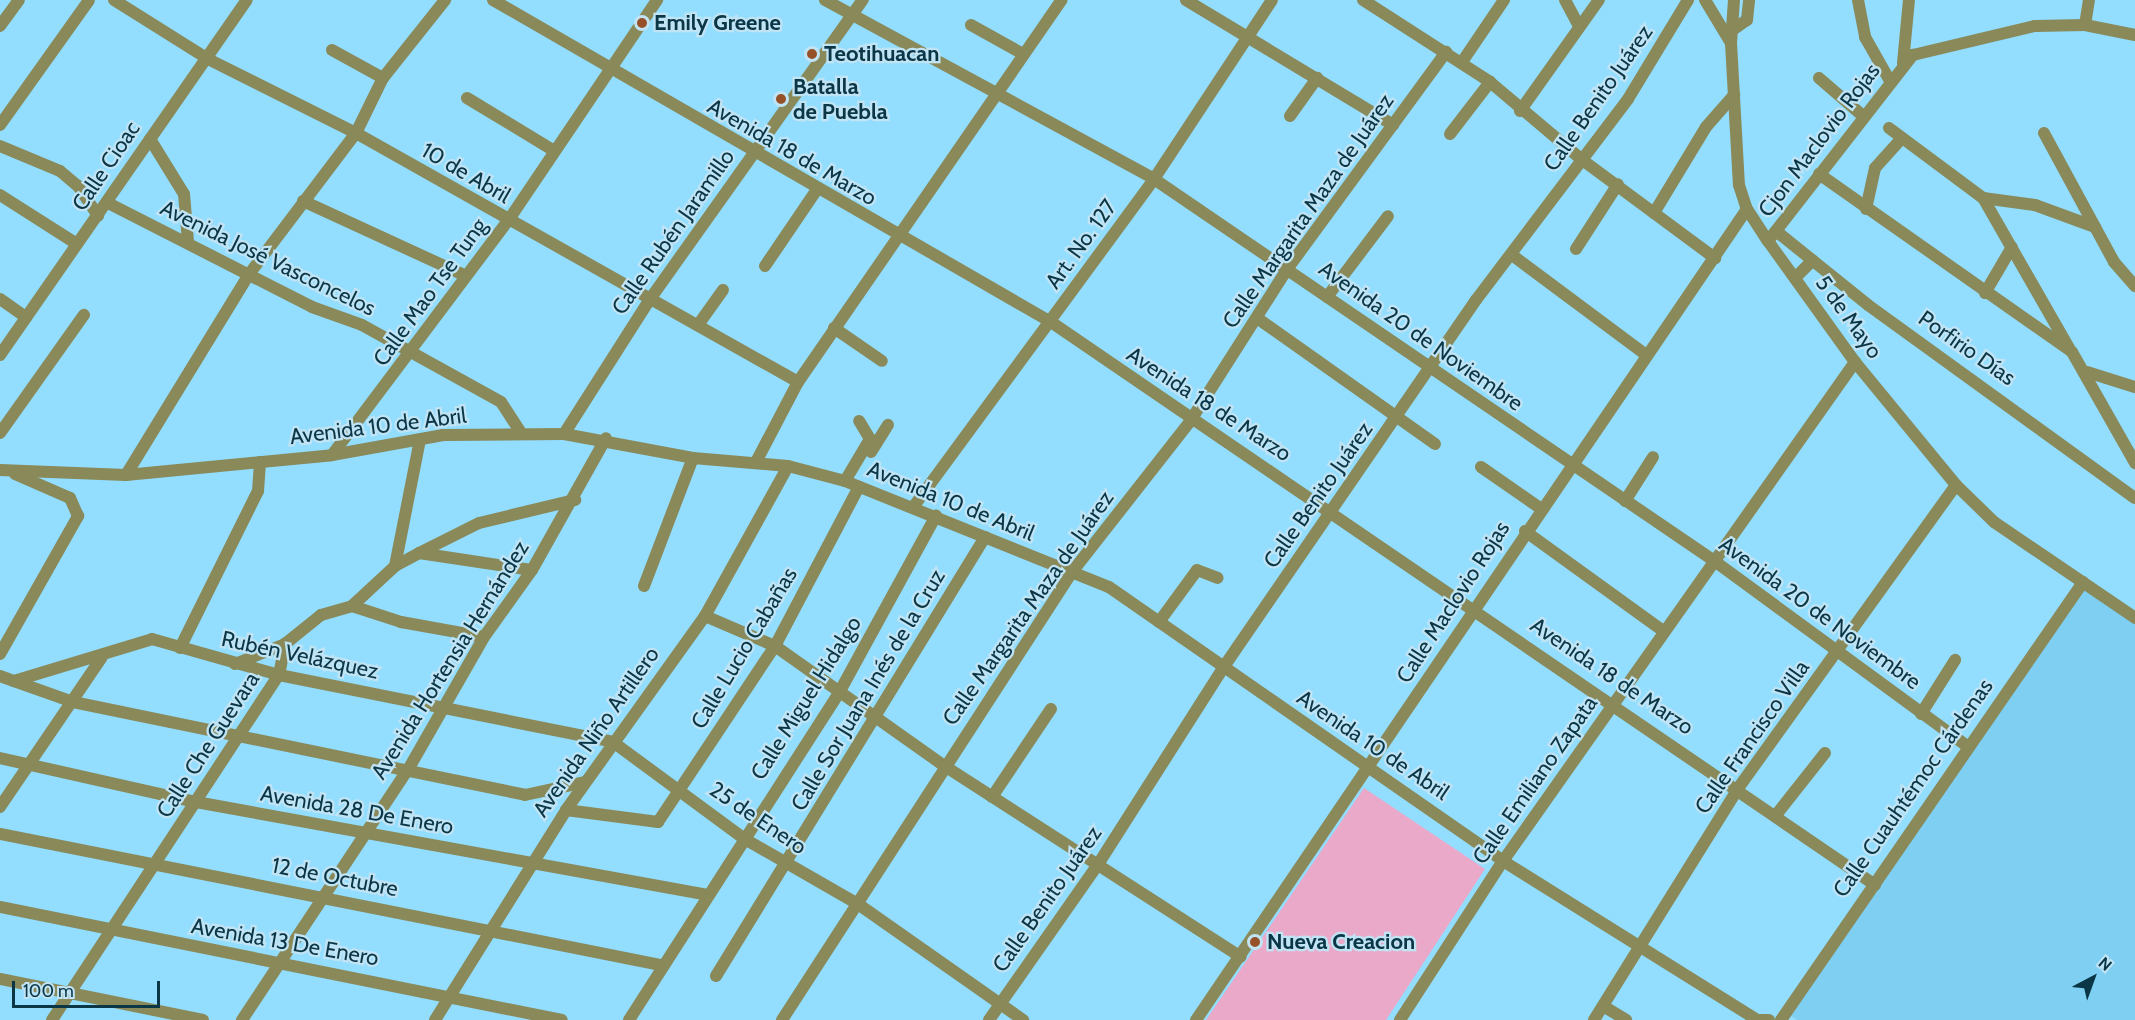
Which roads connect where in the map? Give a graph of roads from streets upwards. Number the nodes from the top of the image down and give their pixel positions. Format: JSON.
{"nodes":[{"id":1,"x":19,"y":0,"type":"edge"},
{"id":2,"x":89,"y":0,"type":"edge"},
{"id":3,"x":114,"y":0,"type":"edge"},
{"id":4,"x":248,"y":0,"type":"edge"},
{"id":5,"x":445,"y":0,"type":"edge"},
{"id":6,"x":493,"y":0,"type":"edge"},
{"id":7,"x":657,"y":0,"type":"edge"},
{"id":8,"x":825,"y":0,"type":"edge"},
{"id":9,"x":863,"y":0,"type":"edge"},
{"id":10,"x":1062,"y":0,"type":"edge"},
{"id":11,"x":1186,"y":0,"type":"edge"},
{"id":12,"x":1272,"y":0,"type":"edge"},
{"id":13,"x":1363,"y":0,"type":"edge"},
{"id":14,"x":1504,"y":0,"type":"edge"},
{"id":15,"x":1565,"y":0,"type":"edge"},
{"id":16,"x":1599,"y":0,"type":"edge"},
{"id":17,"x":1688,"y":0,"type":"edge"},
{"id":18,"x":1705,"y":0,"type":"edge"},
{"id":19,"x":1734,"y":0,"type":"edge"},
{"id":20,"x":1749,"y":0,"type":"edge"},
{"id":21,"x":1858,"y":0,"type":"edge"},
{"id":22,"x":1909,"y":0,"type":"edge"},
{"id":23,"x":2089,"y":0,"type":"edge"},
{"id":24,"x":853,"y":17,"type":"junction"},
{"id":25,"x":971,"y":25,"type":"dead end"},
{"id":26,"x":0,"y":26,"type":"edge"},
{"id":27,"x":1580,"y":26,"type":"junction"},
{"id":28,"x":2085,"y":26,"type":"junction"},
{"id":29,"x":1248,"y":34,"type":"junction"},
{"id":30,"x":2135,"y":35,"type":"edge"},
{"id":31,"x":1731,"y":37,"type":"junction"},
{"id":32,"x":332,"y":50,"type":"dead end"},
{"id":33,"x":1446,"y":52,"type":"junction"},
{"id":34,"x":1023,"y":54,"type":"junction"},
{"id":35,"x":208,"y":59,"type":"junction"},
{"id":36,"x":1462,"y":62,"type":"junction"},
{"id":37,"x":1903,"y":63,"type":"junction"},
{"id":38,"x":608,"y":71,"type":"junction"},
{"id":39,"x":383,"y":78,"type":"junction"},
{"id":40,"x":1317,"y":78,"type":"junction"},
{"id":41,"x":1819,"y":78,"type":"dead end"},
{"id":42,"x":1890,"y":81,"type":"junction"},
{"id":43,"x":1490,"y":82,"type":"junction"},
{"id":44,"x":998,"y":94,"type":"junction"},
{"id":45,"x":1734,"y":94,"type":"junction"},
{"id":46,"x":467,"y":99,"type":"dead end"},
{"id":47,"x":1520,"y":111,"type":"junction"},
{"id":48,"x":1290,"y":116,"type":"dead end"},
{"id":49,"x":1863,"y":116,"type":"junction"},
{"id":50,"x":0,"y":125,"type":"edge"},
{"id":51,"x":1393,"y":125,"type":"junction"},
{"id":52,"x":1889,"y":128,"type":"dead end"},
{"id":53,"x":356,"y":133,"type":"junction"},
{"id":54,"x":2044,"y":133,"type":"dead end"},
{"id":55,"x":1450,"y":134,"type":"dead end"},
{"id":56,"x":1902,"y":138,"type":"junction"},
{"id":57,"x":150,"y":139,"type":"junction"},
{"id":58,"x":0,"y":146,"type":"edge"},
{"id":59,"x":553,"y":150,"type":"junction"},
{"id":60,"x":753,"y":153,"type":"junction"},
{"id":61,"x":1581,"y":159,"type":"junction"},
{"id":62,"x":1819,"y":174,"type":"junction"},
{"id":63,"x":1154,"y":179,"type":"junction"},
{"id":64,"x":1618,"y":184,"type":"junction"},
{"id":65,"x":816,"y":191,"type":"junction"},
{"id":66,"x":0,"y":195,"type":"edge"},
{"id":67,"x":1983,"y":198,"type":"junction"},
{"id":68,"x":303,"y":201,"type":"junction"},
{"id":69,"x":108,"y":203,"type":"junction"},
{"id":70,"x":1747,"y":209,"type":"junction"},
{"id":71,"x":1866,"y":209,"type":"junction"},
{"id":72,"x":1654,"y":213,"type":"junction"},
{"id":73,"x":98,"y":216,"type":"junction"},
{"id":74,"x":1388,"y":216,"type":"dead end"},
{"id":75,"x":508,"y":221,"type":"junction"},
{"id":76,"x":2096,"y":227,"type":"junction"},
{"id":77,"x":897,"y":234,"type":"junction"},
{"id":78,"x":1772,"y":236,"type":"junction"},
{"id":79,"x":188,"y":243,"type":"junction"},
{"id":80,"x":77,"y":244,"type":"junction"},
{"id":81,"x":2012,"y":247,"type":"junction"},
{"id":82,"x":1576,"y":249,"type":"dead end"},
{"id":83,"x":1512,"y":255,"type":"junction"},
{"id":84,"x":1715,"y":258,"type":"junction"},
{"id":85,"x":1813,"y":260,"type":"junction"},
{"id":86,"x":765,"y":266,"type":"dead end"},
{"id":87,"x":1288,"y":268,"type":"junction"},
{"id":88,"x":250,"y":273,"type":"junction"},
{"id":89,"x":466,"y":276,"type":"junction"},
{"id":90,"x":1795,"y":278,"type":"junction"},
{"id":91,"x":2135,"y":286,"type":"edge"},
{"id":92,"x":723,"y":290,"type":"dead end"},
{"id":93,"x":1985,"y":294,"type":"junction"},
{"id":94,"x":1327,"y":297,"type":"junction"},
{"id":95,"x":0,"y":299,"type":"edge"},
{"id":96,"x":648,"y":302,"type":"junction"},
{"id":97,"x":84,"y":315,"type":"dead end"},
{"id":98,"x":26,"y":317,"type":"junction"},
{"id":99,"x":1257,"y":318,"type":"junction"},
{"id":100,"x":1051,"y":322,"type":"junction"},
{"id":101,"x":698,"y":325,"type":"junction"},
{"id":102,"x":834,"y":328,"type":"junction"},
{"id":103,"x":2072,"y":352,"type":"junction"},
{"id":104,"x":0,"y":354,"type":"edge"},
{"id":105,"x":412,"y":355,"type":"junction"},
{"id":106,"x":1646,"y":355,"type":"junction"},
{"id":107,"x":882,"y":362,"type":"dead end"},
{"id":108,"x":1855,"y":362,"type":"junction"},
{"id":109,"x":1430,"y":371,"type":"junction"},
{"id":110,"x":2088,"y":372,"type":"junction"},
{"id":111,"x":798,"y":382,"type":"junction"},
{"id":112,"x":2135,"y":387,"type":"edge"},
{"id":113,"x":1398,"y":416,"type":"junction"},
{"id":114,"x":1191,"y":420,"type":"junction"},
{"id":115,"x":859,"y":421,"type":"dead end"},
{"id":116,"x":888,"y":425,"type":"dead end"},
{"id":117,"x":0,"y":433,"type":"edge"},
{"id":118,"x":521,"y":434,"type":"junction"},
{"id":119,"x":564,"y":434,"type":"junction"},
{"id":120,"x":606,"y":438,"type":"junction"},
{"id":121,"x":420,"y":440,"type":"junction"},
{"id":122,"x":1435,"y":444,"type":"dead end"},
{"id":123,"x":332,"y":455,"type":"junction"},
{"id":124,"x":1653,"y":457,"type":"dead end"},
{"id":125,"x":693,"y":458,"type":"junction"},
{"id":126,"x":260,"y":462,"type":"junction"},
{"id":127,"x":756,"y":462,"type":"junction"},
{"id":128,"x":1569,"y":463,"type":"junction"},
{"id":129,"x":2135,"y":463,"type":"edge"},
{"id":130,"x":788,"y":466,"type":"junction"},
{"id":131,"x":1480,"y":466,"type":"dead end"},
{"id":132,"x":4,"y":470,"type":"edge"},
{"id":133,"x":126,"y":475,"type":"junction"},
{"id":134,"x":852,"y":484,"type":"junction"},
{"id":135,"x":1956,"y":485,"type":"junction"},
{"id":136,"x":2135,"y":498,"type":"edge"},
{"id":137,"x":575,"y":500,"type":"junction"},
{"id":138,"x":1625,"y":501,"type":"junction"},
{"id":139,"x":914,"y":506,"type":"junction"},
{"id":140,"x":1540,"y":508,"type":"junction"},
{"id":141,"x":1333,"y":512,"type":"junction"},
{"id":142,"x":936,"y":516,"type":"junction"},
{"id":143,"x":1525,"y":531,"type":"junction"},
{"id":144,"x":985,"y":537,"type":"junction"},
{"id":145,"x":419,"y":553,"type":"junction"},
{"id":146,"x":1713,"y":560,"type":"junction"},
{"id":147,"x":395,"y":566,"type":"junction"},
{"id":148,"x":532,"y":570,"type":"junction"},
{"id":149,"x":1072,"y":572,"type":"junction"},
{"id":150,"x":1218,"y":578,"type":"dead end"},
{"id":151,"x":2083,"y":582,"type":"junction"},
{"id":152,"x":644,"y":586,"type":"dead end"},
{"id":153,"x":352,"y":606,"type":"junction"},
{"id":154,"x":1472,"y":607,"type":"junction"},
{"id":155,"x":705,"y":616,"type":"junction"},
{"id":156,"x":2135,"y":618,"type":"edge"},
{"id":157,"x":1159,"y":622,"type":"junction"},
{"id":158,"x":1663,"y":632,"type":"junction"},
{"id":159,"x":484,"y":637,"type":"junction"},
{"id":160,"x":285,"y":644,"type":"junction"},
{"id":161,"x":775,"y":646,"type":"junction"},
{"id":162,"x":180,"y":648,"type":"junction"},
{"id":163,"x":1837,"y":652,"type":"junction"},
{"id":164,"x":0,"y":654,"type":"edge"},
{"id":165,"x":102,"y":657,"type":"junction"},
{"id":166,"x":1955,"y":660,"type":"dead end"},
{"id":167,"x":235,"y":664,"type":"junction"},
{"id":168,"x":1223,"y":668,"type":"junction"},
{"id":169,"x":279,"y":675,"type":"junction"},
{"id":170,"x":0,"y":676,"type":"edge"},
{"id":171,"x":14,"y":681,"type":"junction"},
{"id":172,"x":840,"y":691,"type":"junction"},
{"id":173,"x":73,"y":702,"type":"junction"},
{"id":174,"x":1614,"y":703,"type":"junction"},
{"id":175,"x":447,"y":706,"type":"junction"},
{"id":176,"x":1051,"y":709,"type":"dead end"},
{"id":177,"x":1921,"y":714,"type":"junction"},
{"id":178,"x":877,"y":716,"type":"junction"},
{"id":179,"x":237,"y":738,"type":"junction"},
{"id":180,"x":613,"y":742,"type":"junction"},
{"id":181,"x":1967,"y":746,"type":"junction"},
{"id":182,"x":1825,"y":753,"type":"dead end"},
{"id":183,"x":0,"y":758,"type":"edge"},
{"id":184,"x":944,"y":765,"type":"junction"},
{"id":185,"x":31,"y":766,"type":"junction"},
{"id":186,"x":1371,"y":767,"type":"junction"},
{"id":187,"x":409,"y":768,"type":"junction"},
{"id":188,"x":585,"y":782,"type":"junction"},
{"id":189,"x":1738,"y":787,"type":"junction"},
{"id":190,"x":680,"y":791,"type":"junction"},
{"id":191,"x":992,"y":797,"type":"junction"},
{"id":192,"x":196,"y":802,"type":"junction"},
{"id":193,"x":0,"y":807,"type":"edge"},
{"id":194,"x":566,"y":810,"type":"junction"},
{"id":195,"x":1776,"y":815,"type":"junction"},
{"id":196,"x":362,"y":833,"type":"junction"},
{"id":197,"x":0,"y":834,"type":"edge"},
{"id":198,"x":743,"y":838,"type":"junction"},
{"id":199,"x":533,"y":861,"type":"junction"},
{"id":200,"x":1503,"y":861,"type":"junction"},
{"id":201,"x":155,"y":863,"type":"junction"},
{"id":202,"x":785,"y":864,"type":"junction"},
{"id":203,"x":1097,"y":866,"type":"junction"},
{"id":204,"x":1875,"y":885,"type":"junction"},
{"id":205,"x":320,"y":895,"type":"junction"},
{"id":206,"x":708,"y":895,"type":"junction"},
{"id":207,"x":858,"y":904,"type":"junction"},
{"id":208,"x":0,"y":907,"type":"edge"},
{"id":209,"x":495,"y":928,"type":"junction"},
{"id":210,"x":109,"y":932,"type":"junction"},
{"id":211,"x":1639,"y":951,"type":"junction"},
{"id":212,"x":1241,"y":957,"type":"junction"},
{"id":213,"x":278,"y":961,"type":"junction"},
{"id":214,"x":661,"y":965,"type":"junction"},
{"id":215,"x":716,"y":976,"type":"dead end"},
{"id":216,"x":0,"y":979,"type":"edge"},
{"id":217,"x":69,"y":993,"type":"junction"},
{"id":218,"x":454,"y":994,"type":"junction"},
{"id":219,"x":1000,"y":1004,"type":"junction"},
{"id":220,"x":1603,"y":1006,"type":"junction"},
{"id":221,"x":52,"y":1020,"type":"edge"},
{"id":222,"x":203,"y":1020,"type":"edge"},
{"id":223,"x":242,"y":1020,"type":"edge"},
{"id":224,"x":435,"y":1020,"type":"edge"},
{"id":225,"x":562,"y":1020,"type":"edge"},
{"id":226,"x":629,"y":1020,"type":"edge"},
{"id":227,"x":782,"y":1020,"type":"edge"},
{"id":228,"x":989,"y":1020,"type":"edge"},
{"id":229,"x":1023,"y":1020,"type":"edge"},
{"id":230,"x":1196,"y":1020,"type":"edge"},
{"id":231,"x":1400,"y":1020,"type":"edge"},
{"id":232,"x":1594,"y":1020,"type":"edge"},
{"id":233,"x":1626,"y":1020,"type":"edge"},
{"id":234,"x":1757,"y":1020,"type":"edge"},
{"id":235,"x":1769,"y":1020,"type":"edge"},
{"id":236,"x":1780,"y":1020,"type":"edge"}],
"edges":[{"from":1,"to":26,"type":"street"},
{"from":2,"to":50,"type":"street"},
{"from":3,"to":35,"type":"street","name":"10 de Abril"},
{"from":4,"to":35,"type":"street","name":"Calle Cioac"},
{"from":5,"to":39,"type":"street"},
{"from":6,"to":38,"type":"street","name":"Avenida 18 de Marzo"},
{"from":7,"to":38,"type":"street","name":"Calle Mao Tse Tung"},
{"from":8,"to":24,"type":"street","name":"Avenida 20 de Noviembre"},
{"from":9,"to":24,"type":"street","name":"Calle Rubén Jaramillo"},
{"from":10,"to":34,"type":"street"},
{"from":11,"to":29,"type":"street"},
{"from":12,"to":29,"type":"street","name":"Art. No. 127"},
{"from":13,"to":33,"type":"street"},
{"from":14,"to":36,"type":"street"},
{"from":15,"to":27,"type":"street"},
{"from":16,"to":27,"type":"street"},
{"from":17,"to":61,"type":"street","name":"Calle Benito Juárez"},
{"from":18,"to":31,"type":"street"},
{"from":19,"to":31,"type":"street","name":"5 de Mayo"},
{"from":20,"to":31,"type":"street"},
{"from":21,"to":42,"type":"street"},
{"from":22,"to":37,"type":"street"},
{"from":23,"to":28,"type":"street"},
{"from":24,"to":44,"type":"street","name":"Avenida 20 de Noviembre"},
{"from":24,"to":60,"type":"street","name":"Calle Rubén Jaramillo"},
{"from":25,"to":34,"type":"street"},
{"from":27,"to":47,"type":"street"},
{"from":28,"to":30,"type":"street"},
{"from":28,"to":37,"type":"street"},
{"from":29,"to":40,"type":"street"},
{"from":29,"to":63,"type":"street","name":"Art. No. 127"},
{"from":31,"to":45,"type":"street","name":"5 de Mayo"},
{"from":32,"to":39,"type":"street"},
{"from":33,"to":36,"type":"street"},
{"from":33,"to":51,"type":"street","name":"Calle Margarita Maza de Juárez"},
{"from":34,"to":44,"type":"street"},
{"from":35,"to":53,"type":"street","name":"10 de Abril"},
{"from":35,"to":57,"type":"street","name":"Calle Cioac"},
{"from":36,"to":43,"type":"street"},
{"from":37,"to":42,"type":"street","name":"Cjon Maclovio Rojas"},
{"from":38,"to":59,"type":"street","name":"Calle Mao Tse Tung"},
{"from":38,"to":60,"type":"street","name":"Avenida 18 de Marzo"},
{"from":39,"to":53,"type":"street"},
{"from":40,"to":48,"type":"street"},
{"from":40,"to":51,"type":"street"},
{"from":41,"to":49,"type":"street"},
{"from":42,"to":49,"type":"street","name":"Cjon Maclovio Rojas"},
{"from":43,"to":47,"type":"street"},
{"from":43,"to":55,"type":"street"},
{"from":44,"to":63,"type":"street","name":"Avenida 20 de Noviembre"},
{"from":44,"to":77,"type":"street"},
{"from":45,"to":70,"type":"street","name":"5 de Mayo"},
{"from":45,"to":72,"type":"street"},
{"from":46,"to":59,"type":"street"},
{"from":47,"to":61,"type":"street"},
{"from":49,"to":62,"type":"street","name":"Cjon Maclovio Rojas"},
{"from":51,"to":87,"type":"street","name":"Calle Margarita Maza de Juárez"},
{"from":52,"to":56,"type":"street"},
{"from":53,"to":68,"type":"street"},
{"from":53,"to":75,"type":"street","name":"10 de Abril"},
{"from":54,"to":76,"type":"street"},
{"from":56,"to":67,"type":"street"},
{"from":56,"to":71,"type":"street"},
{"from":57,"to":69,"type":"street","name":"Calle Cioac"},
{"from":57,"to":79,"type":"street"},
{"from":58,"to":73,"type":"street"},
{"from":59,"to":75,"type":"street","name":"Calle Mao Tse Tung"},
{"from":60,"to":65,"type":"street","name":"Avenida 18 de Marzo"},
{"from":60,"to":96,"type":"street","name":"Calle Rubén Jaramillo"},
{"from":61,"to":64,"type":"street"},
{"from":61,"to":83,"type":"street","name":"Calle Benito Juárez"},
{"from":62,"to":71,"type":"street"},
{"from":62,"to":78,"type":"street","name":"Cjon Maclovio Rojas"},
{"from":63,"to":87,"type":"street","name":"Avenida 20 de Noviembre"},
{"from":63,"to":100,"type":"street","name":"Art. No. 127"},
{"from":64,"to":72,"type":"street"},
{"from":64,"to":82,"type":"street"},
{"from":65,"to":77,"type":"street","name":"Avenida 18 de Marzo"},
{"from":65,"to":86,"type":"street"},
{"from":66,"to":80,"type":"street"},
{"from":67,"to":76,"type":"street"},
{"from":67,"to":81,"type":"street"},
{"from":68,"to":88,"type":"street"},
{"from":68,"to":89,"type":"street"},
{"from":69,"to":73,"type":"street","name":"Calle Cioac"},
{"from":69,"to":79,"type":"street","name":"Avenida José Vasconcelos"},
{"from":70,"to":78,"type":"street","name":"5 de Mayo"},
{"from":70,"to":84,"type":"street","name":"Calle Maclovio Rojas"},
{"from":71,"to":93,"type":"street"},
{"from":72,"to":84,"type":"street"},
{"from":73,"to":80,"type":"street","name":"Calle Cioac"},
{"from":74,"to":94,"type":"street"},
{"from":75,"to":89,"type":"street","name":"Calle Mao Tse Tung"},
{"from":75,"to":96,"type":"street","name":"10 de Abril"},
{"from":76,"to":91,"type":"street"},
{"from":77,"to":100,"type":"street","name":"Avenida 18 de Marzo"},
{"from":77,"to":102,"type":"street"},
{"from":78,"to":85,"type":"street","name":"Porfirio Días"},
{"from":78,"to":90,"type":"street","name":"5 de Mayo"},
{"from":79,"to":88,"type":"street","name":"Avenida José Vasconcelos"},
{"from":80,"to":98,"type":"street","name":"Calle Cioac"},
{"from":81,"to":93,"type":"street"},
{"from":81,"to":103,"type":"street"},
{"from":83,"to":106,"type":"street"},
{"from":83,"to":109,"type":"street","name":"Calle Benito Juárez"},
{"from":84,"to":106,"type":"street","name":"Calle Maclovio Rojas"},
{"from":85,"to":90,"type":"street"},
{"from":85,"to":136,"type":"street","name":"Porfirio Días"},
{"from":87,"to":94,"type":"street","name":"Avenida 20 de Noviembre"},
{"from":87,"to":99,"type":"street","name":"Calle Margarita Maza de Juárez"},
{"from":88,"to":105,"type":"street","name":"Avenida José Vasconcelos"},
{"from":88,"to":133,"type":"street"},
{"from":89,"to":105,"type":"street","name":"Calle Mao Tse Tung"},
{"from":90,"to":108,"type":"street","name":"5 de Mayo"},
{"from":92,"to":101,"type":"street"},
{"from":93,"to":103,"type":"street"},
{"from":94,"to":109,"type":"street","name":"Avenida 20 de Noviembre"},
{"from":95,"to":98,"type":"street"},
{"from":96,"to":101,"type":"street","name":"10 de Abril"},
{"from":96,"to":119,"type":"street","name":"Calle Rubén Jaramillo"},
{"from":97,"to":117,"type":"street"},
{"from":98,"to":104,"type":"street","name":"Calle Cioac"},
{"from":99,"to":113,"type":"street"},
{"from":99,"to":114,"type":"street","name":"Calle Margarita Maza de Juárez"},
{"from":100,"to":114,"type":"street","name":"Avenida 18 de Marzo"},
{"from":100,"to":139,"type":"street","name":"Art. No. 127"},
{"from":101,"to":111,"type":"street","name":"10 de Abril"},
{"from":102,"to":107,"type":"street"},
{"from":102,"to":111,"type":"street"},
{"from":103,"to":110,"type":"street"},
{"from":105,"to":118,"type":"street","name":"Avenida José Vasconcelos"},
{"from":105,"to":123,"type":"street","name":"Calle Mao Tse Tung"},
{"from":106,"to":128,"type":"street","name":"Calle Maclovio Rojas"},
{"from":108,"to":135,"type":"street","name":"5 de Mayo"},
{"from":108,"to":146,"type":"street","name":"Calle Emiliano Zapata"},
{"from":109,"to":113,"type":"street","name":"Calle Benito Juárez"},
{"from":109,"to":128,"type":"street","name":"Avenida 20 de Noviembre"},
{"from":110,"to":112,"type":"street"},
{"from":110,"to":129,"type":"street"},
{"from":111,"to":127,"type":"street"},
{"from":113,"to":122,"type":"street"},
{"from":113,"to":141,"type":"street","name":"Calle Benito Juárez"},
{"from":114,"to":141,"type":"street","name":"Avenida 18 de Marzo"},
{"from":114,"to":149,"type":"street","name":"Calle Margarita Maza de Juárez"},
{"from":115,"to":134,"type":"street"},
{"from":116,"to":134,"type":"street"},
{"from":118,"to":119,"type":"street","name":"Avenida 10 de Abril"},
{"from":118,"to":121,"type":"street","name":"Avenida 10 de Abril"},
{"from":119,"to":120,"type":"street","name":"Avenida 10 de Abril"},
{"from":120,"to":125,"type":"street","name":"Avenida 10 de Abril"},
{"from":120,"to":137,"type":"street","name":"Avenida Hortensia Hernández"},
{"from":121,"to":123,"type":"street","name":"Avenida 10 de Abril"},
{"from":121,"to":147,"type":"street"},
{"from":123,"to":126,"type":"street","name":"Avenida 10 de Abril"},
{"from":124,"to":138,"type":"street"},
{"from":125,"to":127,"type":"street","name":"Avenida 10 de Abril"},
{"from":125,"to":152,"type":"street"},
{"from":126,"to":133,"type":"street","name":"Avenida 10 de Abril"},
{"from":126,"to":162,"type":"street"},
{"from":127,"to":130,"type":"street","name":"Avenida 10 de Abril"},
{"from":128,"to":138,"type":"street","name":"Avenida 20 de Noviembre"},
{"from":128,"to":140,"type":"street","name":"Calle Maclovio Rojas"},
{"from":130,"to":134,"type":"street","name":"Avenida 10 de Abril"},
{"from":130,"to":155,"type":"street","name":"Avenida Niño Artillero"},
{"from":131,"to":140,"type":"street"},
{"from":132,"to":133,"type":"street","name":"Avenida 10 de Abril"},
{"from":132,"to":164,"type":"street"},
{"from":134,"to":139,"type":"street","name":"Avenida 10 de Abril"},
{"from":134,"to":161,"type":"street","name":"Calle Lucio Cabañas"},
{"from":135,"to":151,"type":"street","name":"5 de Mayo"},
{"from":135,"to":163,"type":"street","name":"Calle Francisco Villa"},
{"from":137,"to":145,"type":"street"},
{"from":137,"to":148,"type":"street","name":"Avenida Hortensia Hernández"},
{"from":138,"to":146,"type":"street","name":"Avenida 20 de Noviembre"},
{"from":139,"to":142,"type":"street","name":"Avenida 10 de Abril"},
{"from":140,"to":143,"type":"street","name":"Calle Maclovio Rojas"},
{"from":141,"to":154,"type":"street","name":"Avenida 18 de Marzo"},
{"from":141,"to":168,"type":"street","name":"Calle Benito Juárez"},
{"from":142,"to":144,"type":"street","name":"Avenida 10 de Abril"},
{"from":142,"to":172,"type":"street","name":"Calle Miguel Hidalgo"},
{"from":143,"to":154,"type":"street","name":"Calle Maclovio Rojas"},
{"from":143,"to":158,"type":"street"},
{"from":144,"to":149,"type":"street","name":"Avenida 10 de Abril"},
{"from":144,"to":178,"type":"street","name":"Calle Sor Juana Inés de la Cruz"},
{"from":145,"to":147,"type":"street"},
{"from":145,"to":148,"type":"street"},
{"from":146,"to":158,"type":"street","name":"Calle Emiliano Zapata"},
{"from":146,"to":163,"type":"street","name":"Avenida 20 de Noviembre"},
{"from":147,"to":153,"type":"street"},
{"from":148,"to":159,"type":"street","name":"Avenida Hortensia Hernández"},
{"from":149,"to":157,"type":"street","name":"Avenida 10 de Abril"},
{"from":149,"to":184,"type":"street","name":"Calle Margarita Maza de Juárez"},
{"from":150,"to":157,"type":"street"},
{"from":151,"to":156,"type":"street","name":"5 de Mayo"},
{"from":151,"to":181,"type":"street","name":"Calle Cuauhtémoc Cárdenas"},
{"from":153,"to":159,"type":"street"},
{"from":153,"to":160,"type":"street"},
{"from":154,"to":174,"type":"street","name":"Avenida 18 de Marzo"},
{"from":154,"to":186,"type":"street","name":"Calle Maclovio Rojas"},
{"from":155,"to":161,"type":"street"},
{"from":155,"to":180,"type":"street","name":"Avenida Niño Artillero"},
{"from":157,"to":168,"type":"street","name":"Avenida 10 de Abril"},
{"from":158,"to":174,"type":"street","name":"Calle Emiliano Zapata"},
{"from":159,"to":175,"type":"street","name":"Avenida Hortensia Hernández"},
{"from":160,"to":167,"type":"street"},
{"from":160,"to":169,"type":"street","name":"Calle Che Guevara"},
{"from":161,"to":172,"type":"street"},
{"from":161,"to":190,"type":"street","name":"Calle Lucio Cabañas"},
{"from":162,"to":165,"type":"street","name":"Rubén Velázquez"},
{"from":162,"to":167,"type":"street","name":"Rubén Velázquez"},
{"from":163,"to":177,"type":"street","name":"Avenida 20 de Noviembre"},
{"from":163,"to":189,"type":"street","name":"Calle Francisco Villa"},
{"from":165,"to":171,"type":"street","name":"Rubén Velázquez"},
{"from":165,"to":173,"type":"street"},
{"from":166,"to":177,"type":"street"},
{"from":167,"to":169,"type":"street","name":"Rubén Velázquez"},
{"from":168,"to":186,"type":"street","name":"Avenida 10 de Abril"},
{"from":168,"to":203,"type":"street","name":"Calle Benito Juárez"},
{"from":169,"to":175,"type":"street","name":"Rubén Velázquez"},
{"from":169,"to":179,"type":"street","name":"Calle Che Guevara"},
{"from":170,"to":171,"type":"street"},
{"from":171,"to":173,"type":"street"},
{"from":172,"to":178,"type":"street"},
{"from":172,"to":198,"type":"street","name":"Calle Miguel Hidalgo"},
{"from":173,"to":179,"type":"street"},
{"from":173,"to":185,"type":"street"},
{"from":174,"to":189,"type":"street","name":"Avenida 18 de Marzo"},
{"from":174,"to":200,"type":"street","name":"Calle Emiliano Zapata"},
{"from":175,"to":180,"type":"street","name":"25 de Enero"},
{"from":175,"to":187,"type":"street","name":"Avenida Hortensia Hernández"},
{"from":176,"to":191,"type":"street"},
{"from":177,"to":181,"type":"street","name":"Avenida 20 de Noviembre"},
{"from":178,"to":184,"type":"street"},
{"from":178,"to":202,"type":"street","name":"Calle Sor Juana Inés de la Cruz"},
{"from":179,"to":187,"type":"street"},
{"from":179,"to":192,"type":"street","name":"Calle Che Guevara"},
{"from":180,"to":188,"type":"street","name":"Avenida Niño Artillero"},
{"from":180,"to":190,"type":"street","name":"25 de Enero"},
{"from":181,"to":204,"type":"street","name":"Calle Cuauhtémoc Cárdenas"},
{"from":182,"to":195,"type":"street"},
{"from":183,"to":185,"type":"street","name":"Avenida 28 De Enero"},
{"from":184,"to":191,"type":"street"},
{"from":184,"to":207,"type":"street","name":"Calle Margarita Maza de Juárez"},
{"from":185,"to":192,"type":"street","name":"Avenida 28 De Enero"},
{"from":185,"to":193,"type":"street"},
{"from":186,"to":200,"type":"street","name":"Avenida 10 de Abril"},
{"from":186,"to":212,"type":"street","name":"Calle Maclovio Rojas"},
{"from":187,"to":188,"type":"street"},
{"from":187,"to":196,"type":"street","name":"Avenida Hortensia Hernández"},
{"from":188,"to":194,"type":"street","name":"Avenida Niño Artillero"},
{"from":189,"to":195,"type":"street","name":"Avenida 18 de Marzo"},
{"from":189,"to":211,"type":"street","name":"Calle Francisco Villa"},
{"from":190,"to":194,"type":"street","name":"Calle Lucio Cabañas"},
{"from":190,"to":198,"type":"street","name":"25 de Enero"},
{"from":191,"to":203,"type":"street"},
{"from":192,"to":196,"type":"street","name":"Avenida 28 De Enero"},
{"from":192,"to":201,"type":"street","name":"Calle Che Guevara"},
{"from":194,"to":199,"type":"street","name":"Avenida Niño Artillero"},
{"from":195,"to":204,"type":"street","name":"Avenida 18 de Marzo"},
{"from":196,"to":199,"type":"street","name":"Avenida 28 De Enero"},
{"from":196,"to":205,"type":"street","name":"Avenida Hortensia Hernández"},
{"from":197,"to":201,"type":"street","name":"12 de Octubre"},
{"from":198,"to":202,"type":"street","name":"25 de Enero"},
{"from":198,"to":206,"type":"street","name":"Calle Miguel Hidalgo"},
{"from":199,"to":206,"type":"street","name":"Avenida 28 De Enero"},
{"from":199,"to":209,"type":"street","name":"Avenida Niño Artillero"},
{"from":200,"to":211,"type":"street","name":"Avenida 10 de Abril"},
{"from":200,"to":231,"type":"street","name":"Calle Emiliano Zapata"},
{"from":201,"to":205,"type":"street","name":"12 de Octubre"},
{"from":201,"to":210,"type":"street","name":"Calle Che Guevara"},
{"from":202,"to":207,"type":"street","name":"25 de Enero"},
{"from":202,"to":215,"type":"street","name":"Calle Sor Juana Inés de la Cruz"},
{"from":203,"to":212,"type":"street"},
{"from":203,"to":219,"type":"street","name":"Calle Benito Juárez"},
{"from":204,"to":236,"type":"street","name":"Calle Cuauhtémoc Cárdenas"},
{"from":205,"to":209,"type":"street","name":"12 de Octubre"},
{"from":205,"to":213,"type":"street","name":"Avenida Hortensia Hernández"},
{"from":206,"to":214,"type":"street","name":"Calle Miguel Hidalgo"},
{"from":207,"to":219,"type":"street","name":"25 de Enero"},
{"from":207,"to":227,"type":"street","name":"Calle Margarita Maza de Juárez"},
{"from":208,"to":210,"type":"street","name":"Avenida 13 De Enero"},
{"from":209,"to":214,"type":"street","name":"12 de Octubre"},
{"from":209,"to":218,"type":"street","name":"Avenida Niño Artillero"},
{"from":210,"to":213,"type":"street","name":"Avenida 13 De Enero"},
{"from":210,"to":217,"type":"street","name":"Calle Che Guevara"},
{"from":211,"to":220,"type":"street","name":"Calle Francisco Villa"},
{"from":211,"to":234,"type":"street","name":"Avenida 10 de Abril"},
{"from":212,"to":230,"type":"street","name":"Calle Maclovio Rojas"},
{"from":213,"to":218,"type":"street","name":"Avenida 13 De Enero"},
{"from":213,"to":223,"type":"street","name":"Avenida Hortensia Hernández"},
{"from":214,"to":226,"type":"street","name":"Calle Miguel Hidalgo"},
{"from":216,"to":217,"type":"street"},
{"from":217,"to":221,"type":"street","name":"Calle Che Guevara"},
{"from":217,"to":222,"type":"street"},
{"from":218,"to":224,"type":"street","name":"Avenida Niño Artillero"},
{"from":218,"to":225,"type":"street","name":"Avenida 13 De Enero"},
{"from":219,"to":228,"type":"street","name":"Calle Benito Juárez"},
{"from":219,"to":229,"type":"street","name":"25 de Enero"},
{"from":220,"to":232,"type":"street","name":"Calle Francisco Villa"},
{"from":220,"to":233,"type":"street"},
{"from":234,"to":235,"type":"street"}]}
